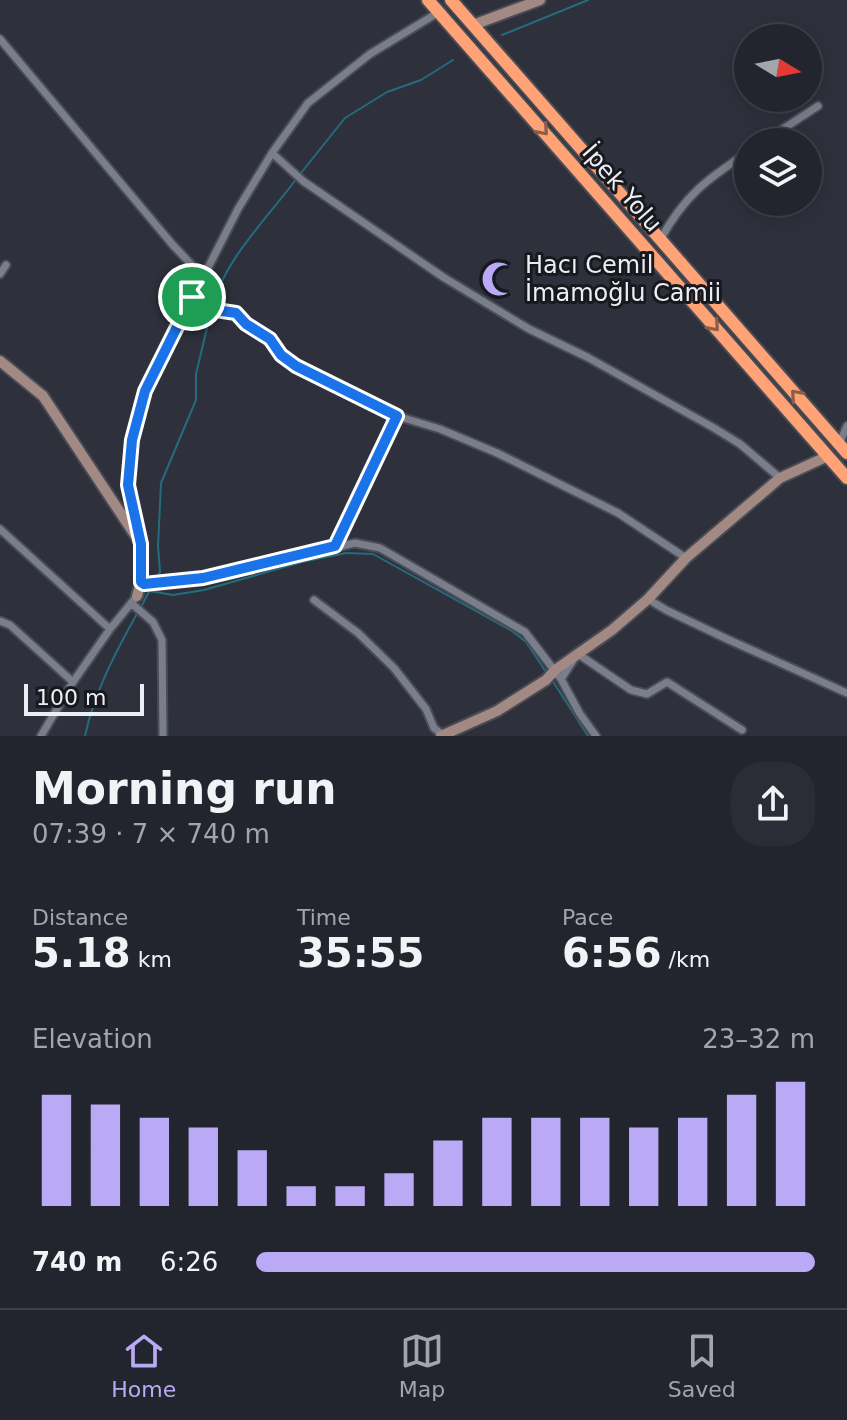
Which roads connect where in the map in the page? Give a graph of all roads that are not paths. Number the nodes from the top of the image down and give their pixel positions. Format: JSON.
{"nodes":[{"id":1,"x":428,"y":0,"type":"edge"},
{"id":2,"x":451,"y":0,"type":"edge"},
{"id":3,"x":540,"y":0,"type":"edge"},
{"id":4,"x":439,"y":12,"type":"junction"},
{"id":5,"x":477,"y":29,"type":"junction"},
{"id":6,"x":0,"y":39,"type":"edge"},
{"id":7,"x":809,"y":112,"type":"edge"},
{"id":8,"x":784,"y":128,"type":"edge"},
{"id":9,"x":272,"y":153,"type":"junction"},
{"id":10,"x":734,"y":161,"type":"edge"},
{"id":11,"x":660,"y":240,"type":"junction"},
{"id":12,"x":6,"y":265,"type":"dead end"},
{"id":13,"x":0,"y":274,"type":"edge"},
{"id":14,"x":203,"y":277,"type":"junction"},
{"id":15,"x":192,"y":297,"type":"junction"},
{"id":16,"x":0,"y":361,"type":"edge"},
{"id":17,"x":397,"y":416,"type":"junction"},
{"id":18,"x":847,"y":426,"type":"edge"},
{"id":19,"x":843,"y":448,"type":"edge"},
{"id":20,"x":828,"y":456,"type":"junction"},
{"id":21,"x":780,"y":478,"type":"junction"},
{"id":22,"x":847,"y":478,"type":"edge"},
{"id":23,"x":0,"y":529,"type":"edge"},
{"id":24,"x":141,"y":544,"type":"junction"},
{"id":25,"x":335,"y":546,"type":"junction"},
{"id":26,"x":686,"y":558,"type":"junction"},
{"id":27,"x":143,"y":583,"type":"junction"},
{"id":28,"x":648,"y":599,"type":"junction"},
{"id":29,"x":314,"y":600,"type":"dead end"},
{"id":30,"x":135,"y":602,"type":"junction"},
{"id":31,"x":0,"y":621,"type":"edge"},
{"id":32,"x":110,"y":629,"type":"junction"},
{"id":33,"x":558,"y":674,"type":"junction"},
{"id":34,"x":73,"y":682,"type":"junction"},
{"id":35,"x":847,"y":693,"type":"edge"},
{"id":36,"x":742,"y":730,"type":"dead end"},
{"id":37,"x":442,"y":735,"type":"edge"},
{"id":38,"x":41,"y":736,"type":"edge"},
{"id":39,"x":163,"y":736,"type":"edge"},
{"id":40,"x":596,"y":736,"type":"edge"}],
"edges":[{"from":1,"to":4,"type":"highway"},
{"from":2,"to":5,"type":"highway"},
{"from":3,"to":5,"type":"street"},
{"from":4,"to":9,"type":"street"},
{"from":4,"to":20,"type":"highway","name":"İpek Yolu","one_way":true},
{"from":5,"to":11,"type":"highway","name":"İpek Yolu"},
{"from":6,"to":14,"type":"street"},
{"from":7,"to":8,"type":"street"},
{"from":9,"to":14,"type":"street"},
{"from":9,"to":21,"type":"street"},
{"from":10,"to":11,"type":"street"},
{"from":19,"to":11,"type":"highway","name":"İpek Yolu","one_way":true},
{"from":12,"to":13,"type":"street"},
{"from":14,"to":15,"type":"street"},
{"from":15,"to":17,"type":"street"},
{"from":15,"to":24,"type":"street"},
{"from":16,"to":24,"type":"street"},
{"from":17,"to":25,"type":"street"},
{"from":17,"to":26,"type":"street"},
{"from":18,"to":19,"type":"street"},
{"from":20,"to":21,"type":"street"},
{"from":20,"to":22,"type":"highway","name":"İpek Yolu"},
{"from":21,"to":26,"type":"street"},
{"from":23,"to":32,"type":"street"},
{"from":24,"to":27,"type":"street"},
{"from":25,"to":27,"type":"street"},
{"from":25,"to":33,"type":"street"},
{"from":26,"to":28,"type":"street"},
{"from":27,"to":30,"type":"street"},
{"from":28,"to":33,"type":"street"},
{"from":28,"to":35,"type":"street"},
{"from":29,"to":37,"type":"street"},
{"from":30,"to":32,"type":"street"},
{"from":30,"to":39,"type":"street"},
{"from":31,"to":34,"type":"street"},
{"from":32,"to":34,"type":"street"},
{"from":33,"to":36,"type":"street"},
{"from":33,"to":37,"type":"street"},
{"from":33,"to":40,"type":"street"},
{"from":34,"to":38,"type":"street"}]}
